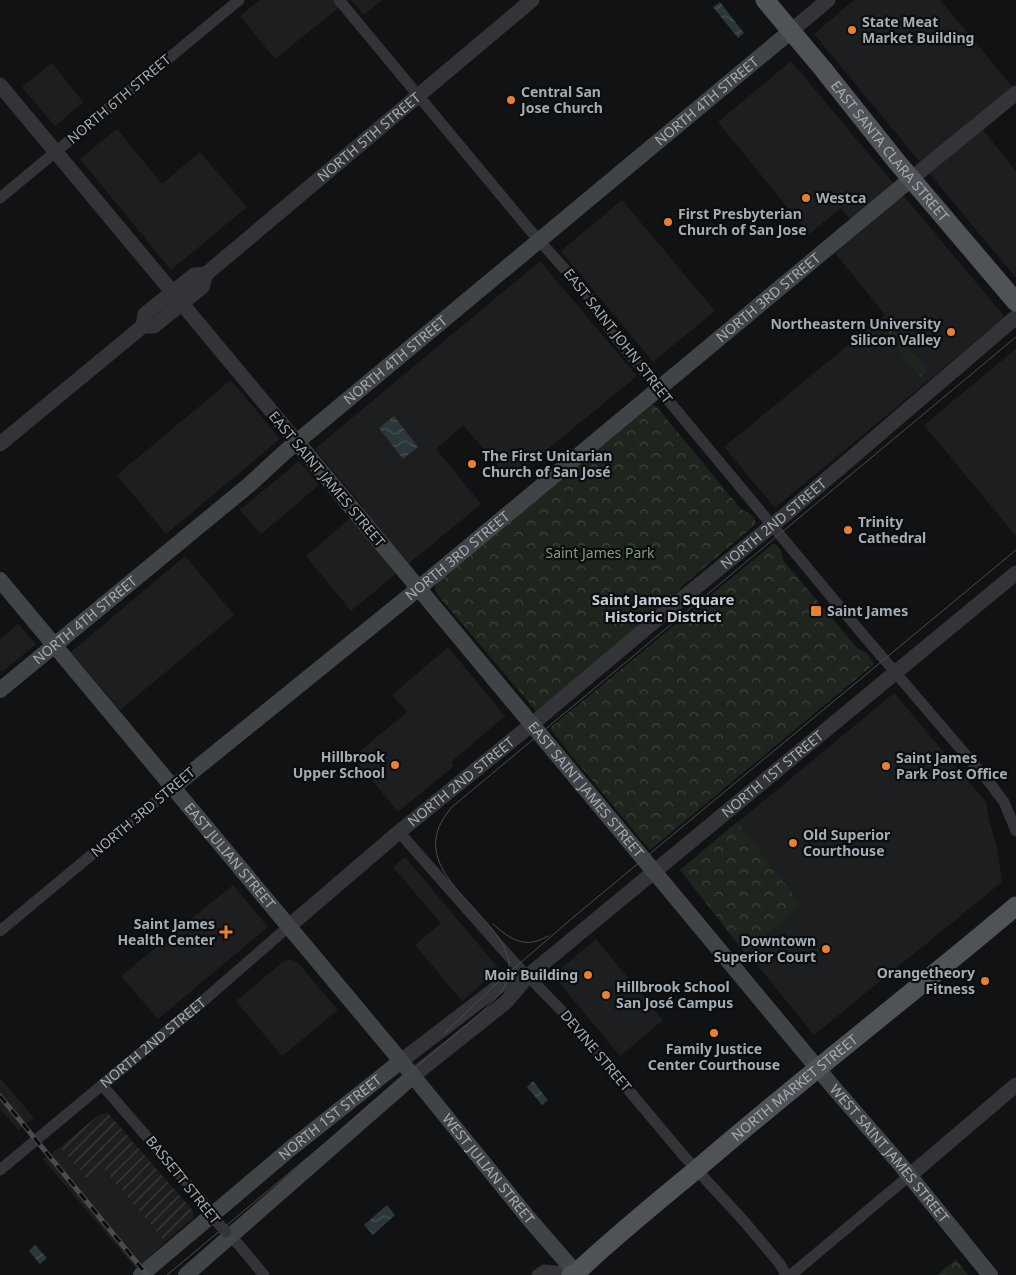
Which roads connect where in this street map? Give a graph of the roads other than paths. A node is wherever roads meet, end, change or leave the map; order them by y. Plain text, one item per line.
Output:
1 (239, 0) edge
2 (339, 0) edge
3 (532, 0) edge
4 (765, 0) edge
5 (828, 0) edge
6 (791, 31) junction
7 (0, 85) edge
8 (1016, 92) edge
9 (418, 95) junction
10 (55, 151) junction
11 (912, 178) junction
12 (0, 198) edge
13 (539, 240) junction
14 (177, 298) junction
15 (1016, 302) edge
16 (1016, 317) edge
17 (658, 388) junction
18 (297, 442) junction
19 (0, 444) edge
20 (772, 526) junction
21 (1016, 573) edge
22 (0, 580) edge
23 (418, 589) junction
24 (54, 646) junction
25 (896, 673) junction
26 (0, 690) edge
27 (532, 725) junction
28 (172, 788) junction
29 (1016, 831) edge
30 (398, 832) junction
31 (654, 872) junction
32 (1016, 906) edge
33 (288, 927) junction
34 (0, 931) edge
35 (529, 975) junction
36 (401, 1061) junction
37 (818, 1069) junction
38 (413, 1076) junction
39 (102, 1085) junction
40 (1016, 1085) edge
41 (0, 1170) edge
42 (696, 1170) junction
43 (909, 1176) junction
44 (214, 1218) junction
45 (228, 1235) junction
46 (575, 1274) edge
47 (141, 1275) edge
48 (186, 1275) edge
49 (264, 1275) edge
50 (537, 1275) edge
51 (786, 1275) edge
52 (791, 1275) edge
53 (990, 1275) edge

1 - 10 street, NORTH 6TH STREET
2 - 9 street, EAST SAINT JOHN STREET
3 - 9 street, NORTH 5TH STREET
4 - 6 main road, EAST SANTA CLARA STREET
5 - 6 street
6 - 11 main road, EAST SANTA CLARA STREET
6 - 13 main road, NORTH 4TH STREET
7 - 10 street, EAST SAINT JAMES STREET
8 - 11 street
9 - 13 street, EAST SAINT JOHN STREET
9 - 14 street, NORTH 5TH STREET
10 - 12 street, NORTH 6TH STREET
10 - 14 street, EAST SAINT JAMES STREET
11 - 15 main road, EAST SANTA CLARA STREET
11 - 17 main road, NORTH 3RD STREET
13 - 17 street, EAST SAINT JOHN STREET
13 - 18 main road, NORTH 4TH STREET
14 - 18 street, EAST SAINT JAMES STREET
14 - 19 street, NORTH 5TH STREET
16 - 20 street, NORTH 2ND STREET
17 - 20 street, EAST SAINT JOHN STREET
17 - 23 main road, NORTH 3RD STREET
18 - 23 main road, EAST SAINT JAMES STREET
18 - 24 main road, NORTH 4TH STREET
20 - 25 street, EAST SAINT JOHN STREET
20 - 27 street, NORTH 2ND STREET
21 - 25 street, NORTH 1ST STREET
22 - 24 main road, EAST JULIAN STREET
23 - 27 main road, EAST SAINT JAMES STREET
23 - 28 main road, NORTH 3RD STREET
24 - 26 main road, NORTH 4TH STREET
24 - 28 main road, EAST JULIAN STREET
25 - 29 street, EAST SAINT JOHN STREET
25 - 31 street, NORTH 1ST STREET
27 - 30 street, NORTH 2ND STREET
27 - 31 main road, EAST SAINT JAMES STREET
28 - 33 main road, EAST JULIAN STREET
28 - 34 street, NORTH 3RD STREET
30 - 33 street, NORTH 2ND STREET
30 - 35 street, DEVINE STREET
31 - 35 street, NORTH 1ST STREET
31 - 37 main road, WEST SAINT JAMES STREET
32 - 37 main road, NORTH MARKET STREET
33 - 36 main road, EAST JULIAN STREET
33 - 39 street, NORTH 2ND STREET
35 - 36 street, NORTH 1ST STREET
35 - 38 street, NORTH 1ST STREET
35 - 42 street, DEVINE STREET
36 - 38 main road, WEST JULIAN STREET
36 - 44 main road, NORTH 1ST STREET
37 - 42 main road, NORTH MARKET STREET
37 - 43 main road, WEST SAINT JAMES STREET
38 - 45 main road, NORTH 1ST STREET
38 - 46 main road, WEST JULIAN STREET
39 - 41 street, NORTH 2ND STREET
39 - 44 street, BASSETT STREET
40 - 43 street
42 - 46 main road, NORTH MARKET STREET
42 - 51 street, DEVINE STREET
43 - 52 street
43 - 53 main road, WEST SAINT JAMES STREET
44 - 45 street, BASSETT STREET, bridge
44 - 47 main road, NORTH 1ST STREET
45 - 48 main road, NORTH 1ST STREET
45 - 49 street, BASSETT STREET
46 - 50 street

